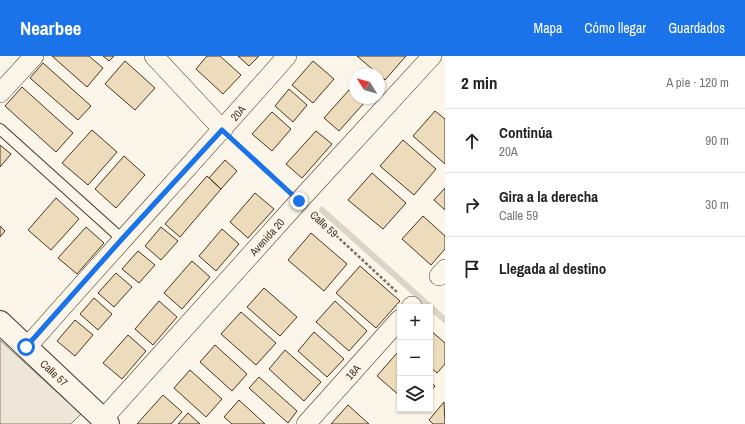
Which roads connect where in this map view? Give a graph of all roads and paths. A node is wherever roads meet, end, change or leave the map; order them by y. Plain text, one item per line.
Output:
1 (34, 56) edge
2 (154, 56) edge
3 (287, 56) edge
4 (432, 56) edge
5 (0, 93) edge
6 (0, 129) edge
7 (222, 130) junction
8 (299, 201) junction
9 (122, 239) junction
10 (401, 304) edge
11 (0, 322) edge
12 (397, 323) edge
13 (26, 347) junction
14 (103, 422) edge
15 (306, 424) edge

1 - 5 street
2 - 7 street
3 - 7 street, 20A
4 - 8 street, Avenida 20
6 - 9 lane
7 - 8 path, Calle 59
7 - 9 street, 20A
8 - 10 path, Calle 59
8 - 14 street, Avenida 20
9 - 13 street, 20A
11 - 13 street, Calle 57
12 - 15 street, 18A
13 - 14 street, Calle 57

